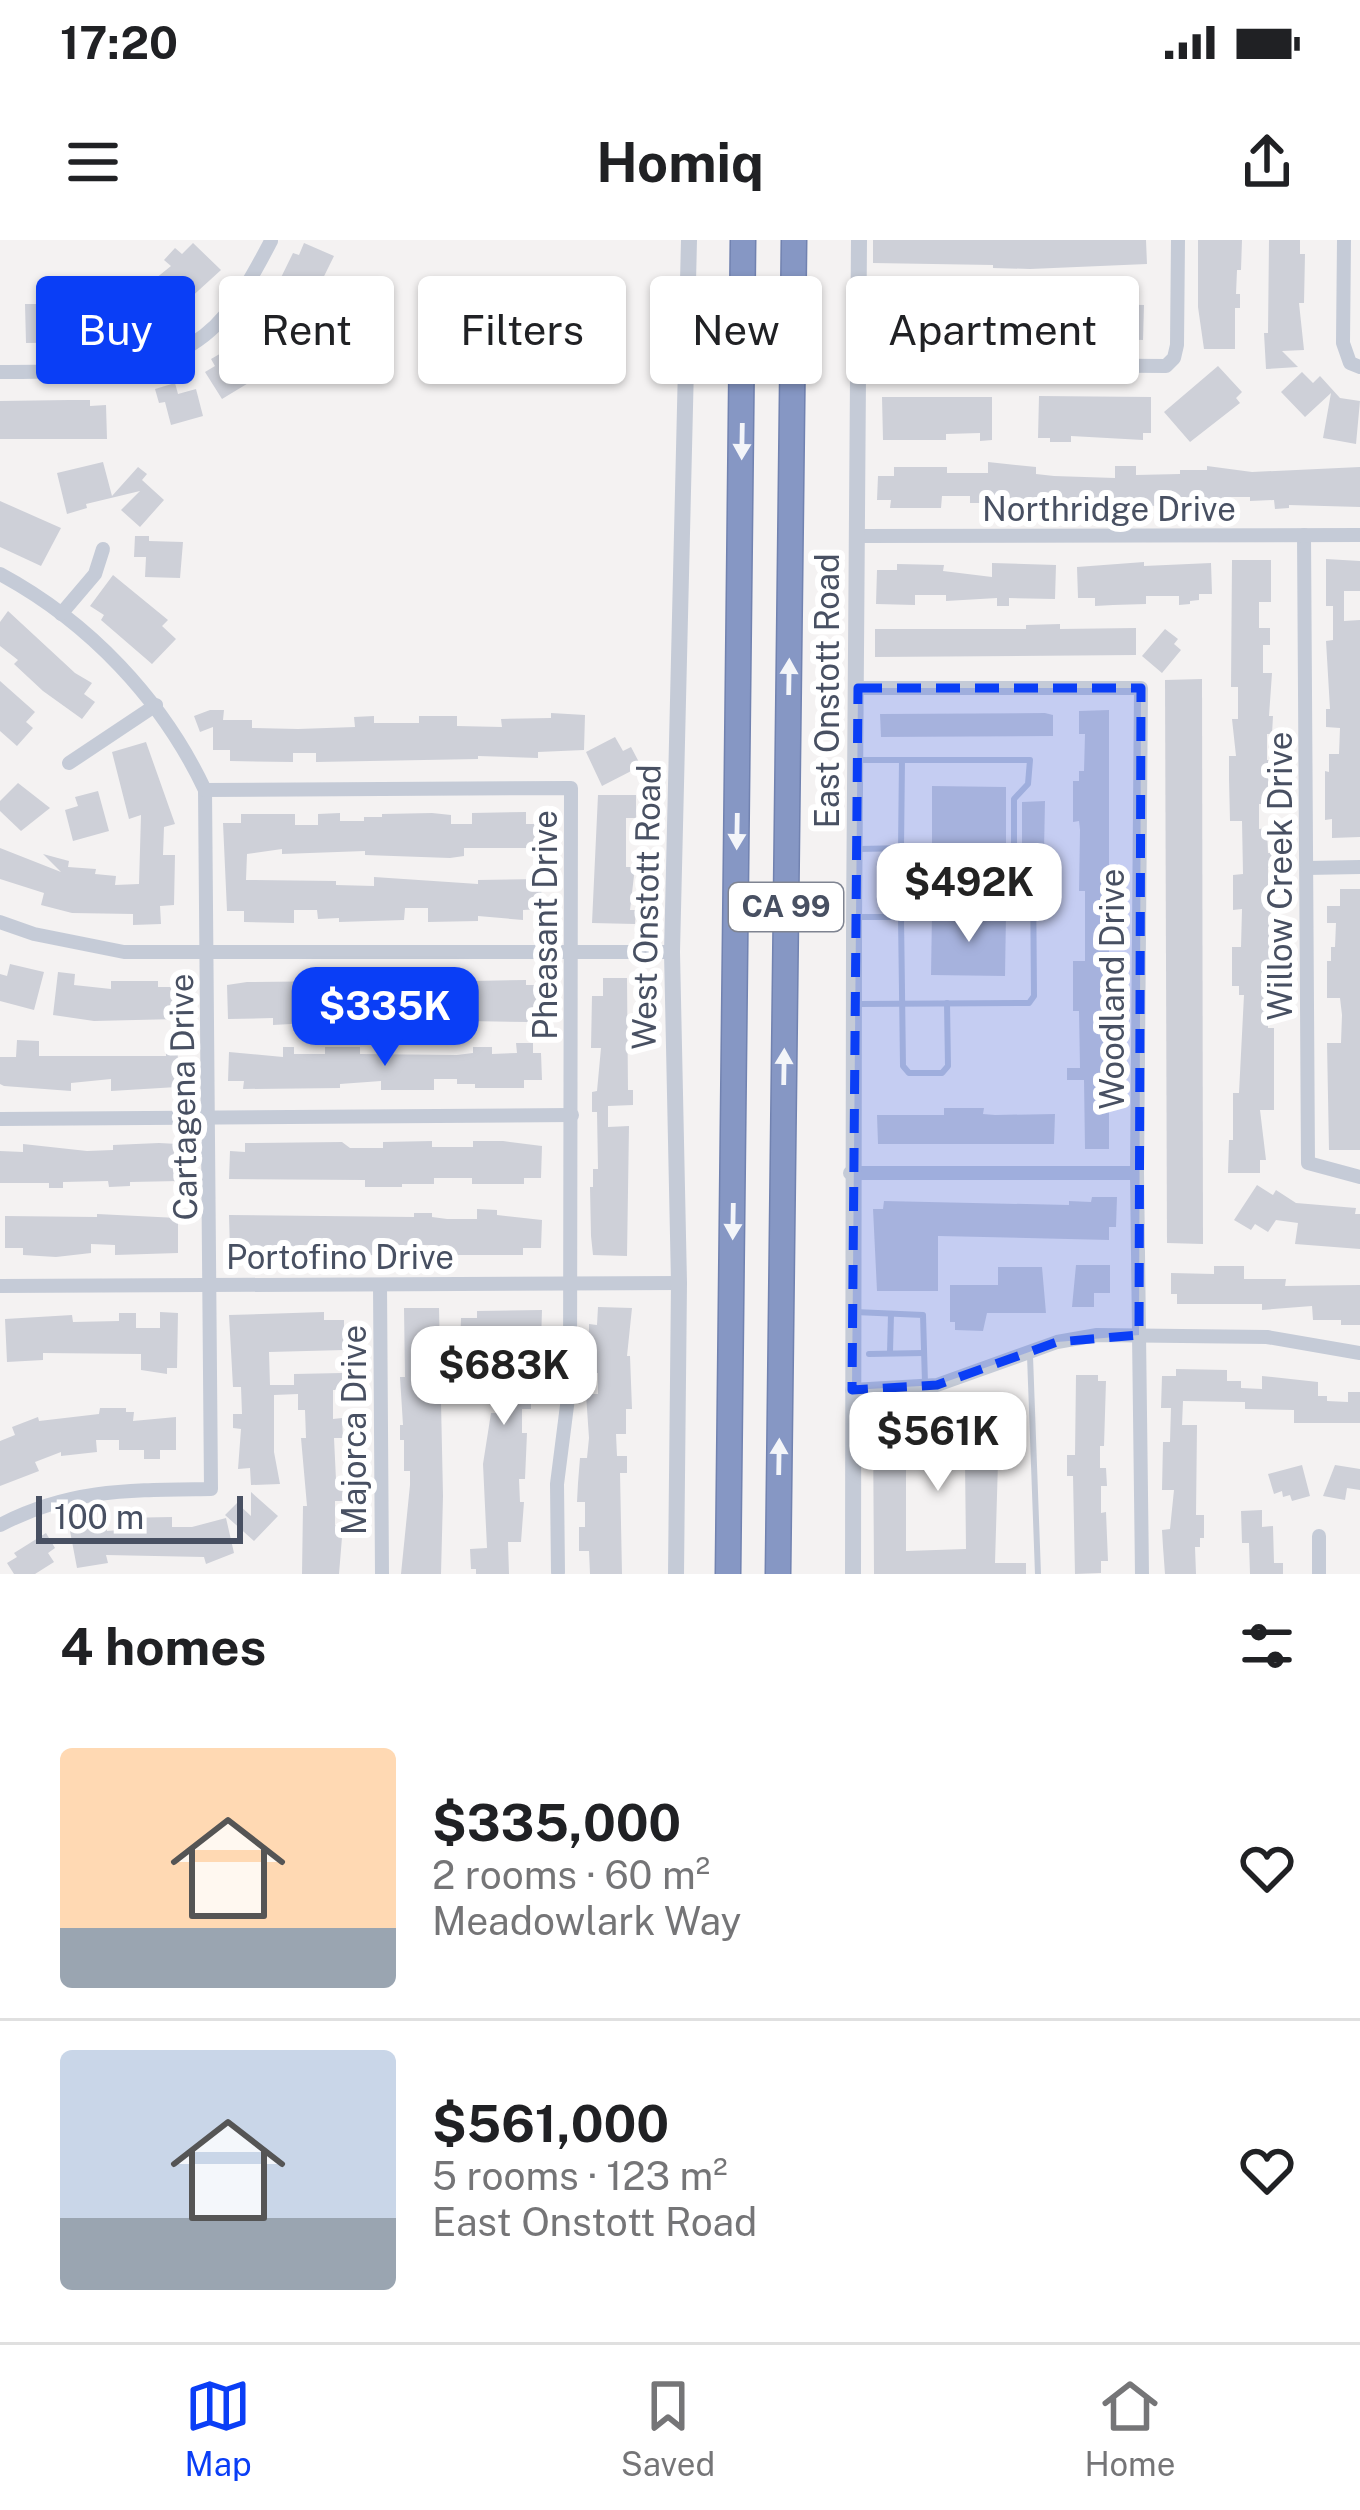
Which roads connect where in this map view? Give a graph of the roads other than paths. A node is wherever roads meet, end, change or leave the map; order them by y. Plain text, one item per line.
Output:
1 (689, 240) edge
2 (743, 240) edge
3 (794, 240) edge
4 (859, 240) edge
5 (1178, 240) edge
6 (1344, 240) edge
7 (271, 242) edge
8 (859, 276) edge
9 (1139, 366) edge
10 (1360, 367) edge
11 (0, 372) edge
12 (858, 384) edge
13 (858, 536) junction
14 (1304, 536) junction
15 (1360, 536) edge
16 (103, 549) dead end
17 (0, 574) edge
18 (61, 614) junction
19 (858, 688) junction
20 (156, 705) junction
21 (857, 760) junction
22 (902, 760) junction
23 (69, 764) dead end
24 (205, 790) junction
25 (856, 849) junction
26 (901, 849) junction
27 (1360, 867) edge
28 (1307, 868) junction
29 (854, 917) junction
30 (901, 917) junction
31 (0, 922) edge
32 (573, 950) junction
33 (672, 952) junction
34 (209, 953) junction
35 (902, 1003) junction
36 (947, 1003) junction
37 (853, 1004) junction
38 (572, 1115) junction
39 (0, 1119) edge
40 (210, 1119) junction
41 (850, 1173) junction
42 (1137, 1173) junction
43 (1360, 1178) edge
44 (570, 1283) junction
45 (679, 1283) junction
46 (212, 1285) junction
47 (380, 1285) junction
48 (0, 1286) edge
49 (852, 1312) junction
50 (891, 1314) junction
51 (1138, 1335) junction
52 (1030, 1352) junction
53 (890, 1353) junction
54 (924, 1353) junction
55 (1360, 1353) edge
56 (869, 1354) dead end
57 (925, 1386) junction
58 (852, 1390) junction
59 (0, 1526) edge
60 (1319, 1536) dead end
61 (558, 1572) edge
62 (382, 1574) edge
63 (676, 1574) edge
64 (728, 1574) edge
65 (778, 1574) edge
66 (853, 1574) edge
67 (1038, 1574) edge
68 (1142, 1574) edge
69 (1319, 1574) edge

1 - 33 street, West Onstott Road
2 -> 64 highway, CA 99
65 -> 3 highway, CA 99
4 - 8 street, East Onstott Road
5 - 9 street
6 - 10 street
7 - 11 street
12 - 13 street, East Onstott Road
13 - 14 street, Northridge Drive
13 - 19 street, East Onstott Road
14 - 15 street, Northridge Drive
14 - 28 street, Willow Creek Drive
16 - 18 street
17 - 18 street, Cartagena Drive
18 - 20 street, Cartagena Drive
19 - 21 street, East Onstott Road
19 - 42 street, Woodland Drive
20 - 23 street
20 - 24 street, Cartagena Drive
21 - 22 lane
21 - 25 street, East Onstott Road
22 - 26 lane
22 - 36 lane
24 - 32 street, Pheasant Drive
24 - 34 street, Cartagena Drive
25 - 26 lane
25 - 29 street, East Onstott Road
26 - 30 lane
27 - 28 street
28 - 43 street, Willow Creek Drive
29 - 30 lane
29 - 37 street, East Onstott Road
30 - 35 lane
31 - 34 street
32 - 33 street
32 - 34 street
32 - 38 street, Pheasant Drive
33 - 45 street, West Onstott Road
34 - 40 street, Cartagena Drive
35 - 36 lane
35 - 36 lane
35 - 37 lane
37 - 41 street, East Onstott Road
38 - 40 street
38 - 44 street, Pheasant Drive
39 - 40 street
40 - 46 street, Cartagena Drive
41 - 42 street
41 - 49 street, East Onstott Road
42 - 51 street, Woodland Drive
44 - 45 street, Portofino Drive
44 - 47 street, Portofino Drive
44 - 61 street, Pheasant Drive
45 - 63 street, West Onstott Road
46 - 47 street, Portofino Drive
46 - 48 street, Portofino Drive
46 - 59 street, Cartagena Drive
47 - 62 street, Majorca Drive
49 - 50 lane
49 - 58 street, East Onstott Road
50 - 53 lane
50 - 54 lane
51 - 52 street
51 - 55 street
51 - 68 street, Woodland Drive
52 - 57 street
52 - 67 lane
53 - 54 lane
53 - 56 lane
54 - 57 lane
57 - 58 street
58 - 66 street, East Onstott Road
60 - 69 street

